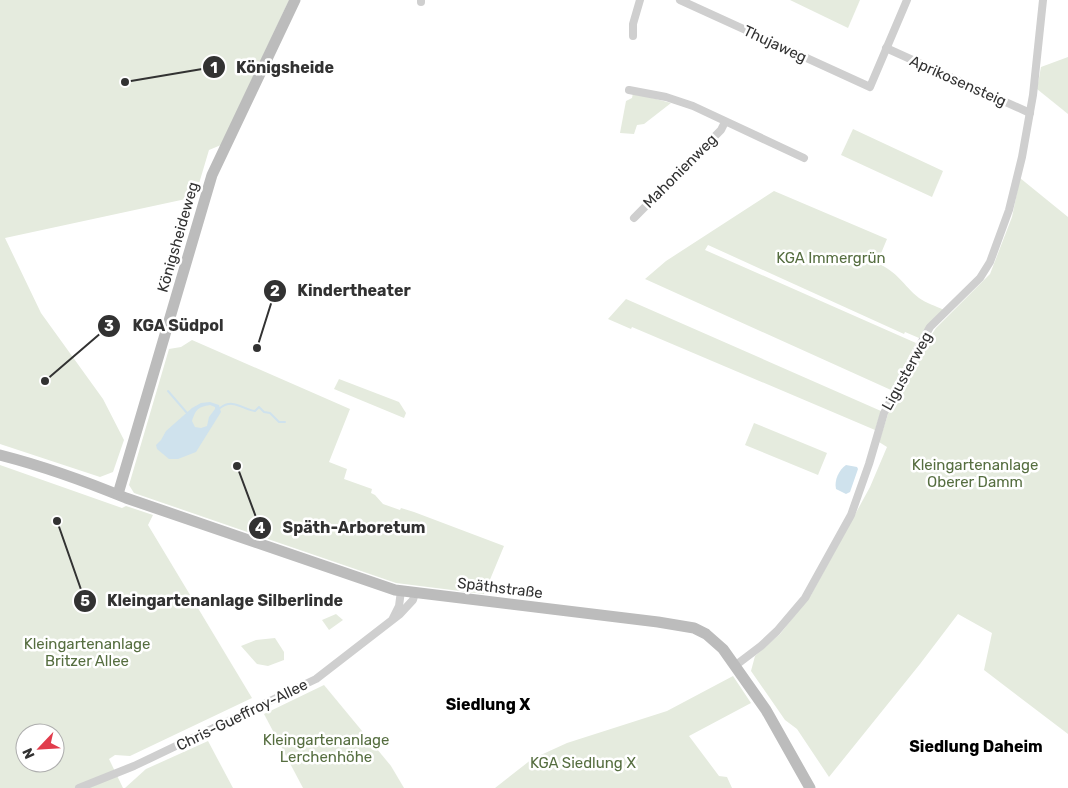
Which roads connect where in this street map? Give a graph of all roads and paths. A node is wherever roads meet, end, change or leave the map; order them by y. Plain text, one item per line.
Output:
1 (295, 0) edge
2 (640, 0) edge
3 (680, 0) edge
4 (907, 0) edge
5 (1043, 0) edge
6 (634, 36) dead end
7 (886, 48) junction
8 (628, 90) dead end
9 (1030, 113) junction
10 (725, 122) junction
11 (804, 158) dead end
12 (634, 218) dead end
13 (0, 455) edge
14 (118, 494) junction
15 (402, 591) junction
16 (416, 593) junction
17 (392, 619) junction
18 (736, 666) junction
19 (79, 788) edge
20 (810, 788) edge

1 - 14 main road, Königsheideweg
2 - 6 street
3 - 7 street, Thujaweg
4 - 7 street
5 - 9 street, Ligusterweg
7 - 9 street, Aprikosensteig
8 - 10 street, Mahonienweg
9 - 18 street, Ligusterweg
10 - 11 street, Mahonienweg
10 - 12 street, Mahonienweg
13 - 14 main road, Späthstraße
14 - 15 main road, Späthstraße
15 - 16 main road, Späthstraße
15 - 17 street, Chris-Gueffroy-Allee
16 - 17 street, Chris-Gueffroy-Allee
16 - 18 main road, Späthstraße
17 - 19 street, Chris-Gueffroy-Allee
18 - 20 main road, Späthstraße

